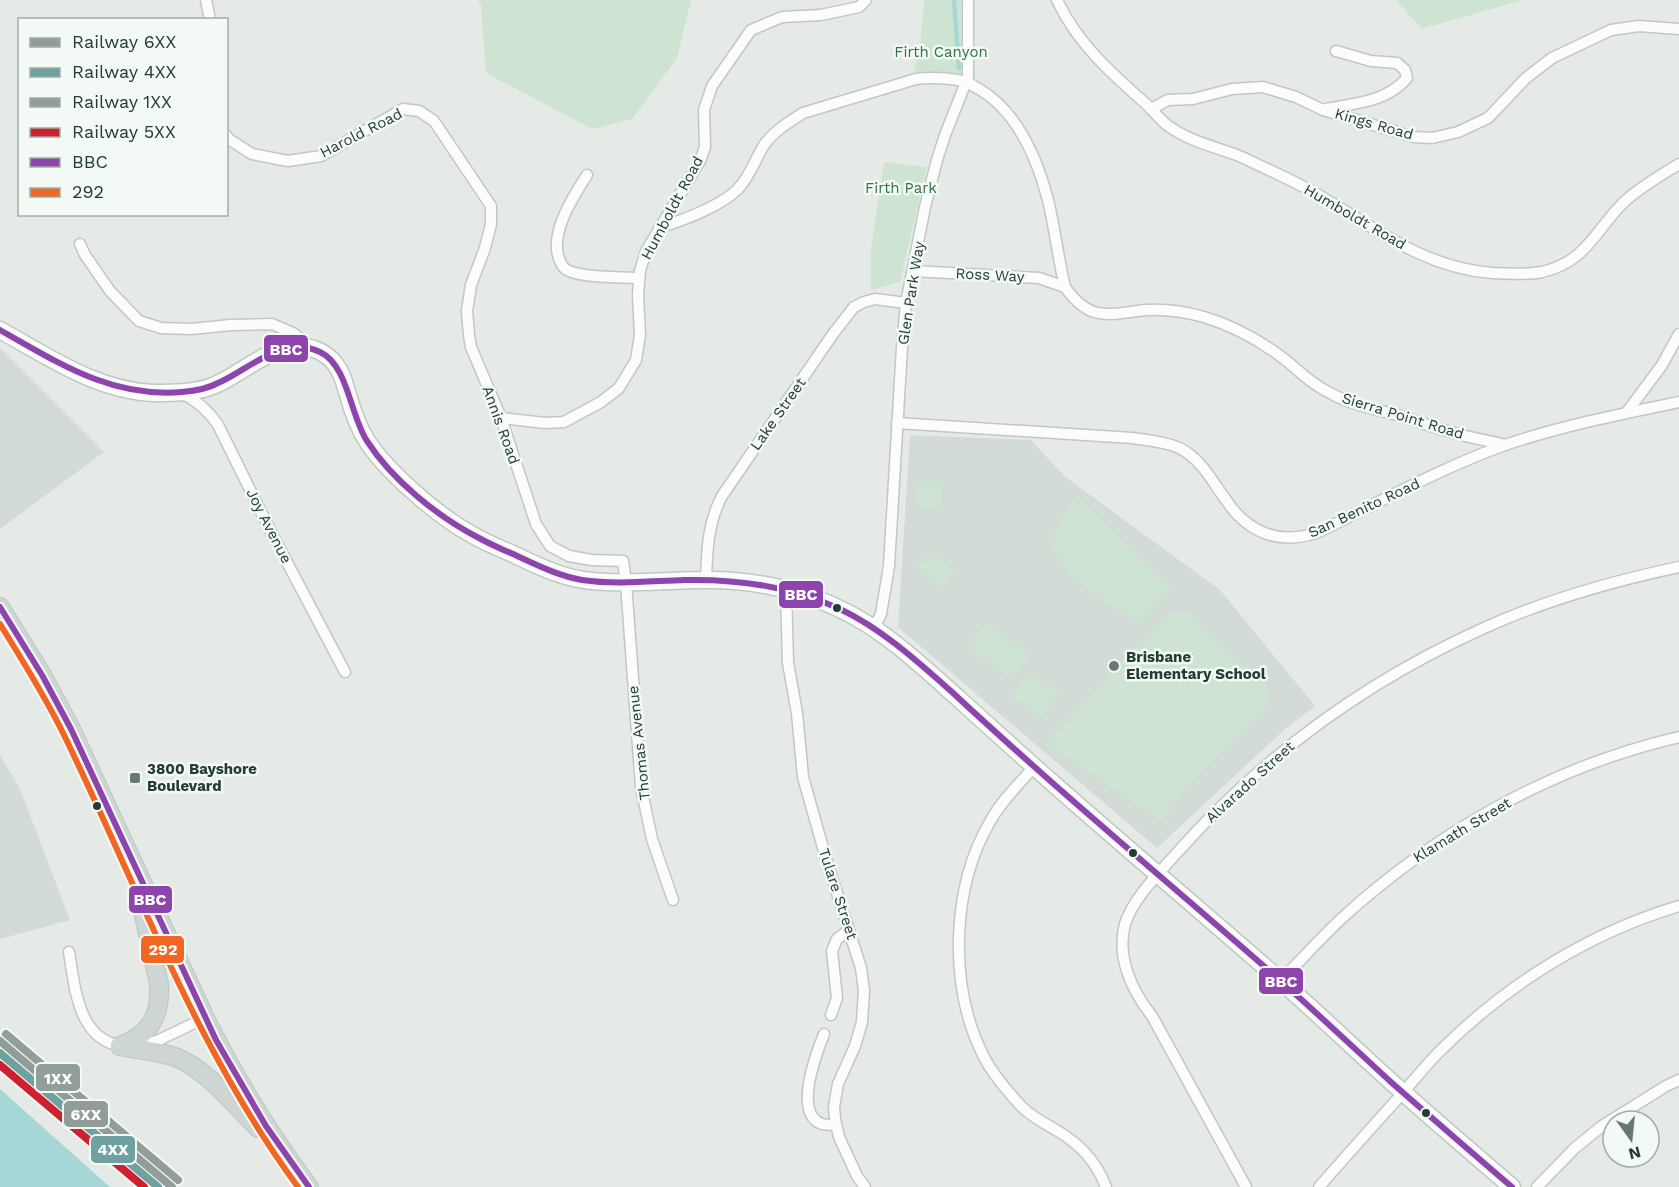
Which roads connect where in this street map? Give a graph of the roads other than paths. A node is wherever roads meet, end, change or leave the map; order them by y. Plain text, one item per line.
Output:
1 (206, 0) edge
2 (866, 0) edge
3 (968, 0) edge
4 (1057, 0) edge
5 (210, 18) edge
6 (1679, 29) edge
7 (1336, 51) dead end
8 (967, 82) junction
9 (1151, 109) junction
10 (1323, 110) junction
11 (228, 138) edge
12 (1679, 164) edge
13 (587, 175) dead end
14 (491, 206) joint
15 (659, 228) junction
16 (80, 244) dead end
17 (912, 271) junction
18 (639, 278) junction
19 (1065, 287) junction
20 (906, 303) junction
21 (0, 330) edge
22 (1679, 334) edge
23 (313, 349) junction
24 (179, 391) junction
25 (1679, 402) edge
26 (1627, 412) junction
27 (501, 418) junction
28 (897, 423) junction
29 (1506, 445) junction
30 (1679, 567) edge
31 (706, 579) junction
32 (626, 583) junction
33 (786, 590) junction
34 (0, 607) edge
35 (874, 628) junction
36 (345, 672) dead end
37 (1679, 737) edge
38 (1034, 767) junction
39 (132, 859) junction
40 (1157, 875) junction
41 (673, 900) dead end
42 (1679, 906) edge
43 (849, 930) junction
44 (69, 952) dead end
45 (1280, 981) junction
46 (831, 1015) dead end
47 (205, 1018) junction
48 (824, 1034) dead end
49 (120, 1046) junction
50 (1679, 1080) edge
51 (1403, 1093) junction
52 (836, 1125) junction
53 (282, 1151) junction
54 (309, 1187) edge
55 (866, 1187) edge
56 (1106, 1187) edge
57 (1246, 1187) edge
58 (1319, 1187) edge
59 (1512, 1187) edge
60 (1537, 1187) edge

1 - 5 street
2 - 15 street, Humboldt Road
3 - 8 street, Glen Park Way
4 - 9 street, Humboldt Road
6 - 10 street, Kings Road
7 - 10 street
8 - 15 street
8 - 17 street, Glen Park Way
8 - 19 street
9 - 10 street, Kings Road
9 - 12 street, Humboldt Road
11 - 14 street, Harold Road
13 - 18 street
14 - 27 street, Annis Road
15 - 18 street, Humboldt Road
16 - 23 street
17 - 19 street, Ross Way
17 - 20 street, Glen Park Way
18 - 27 street, Humboldt Road
19 - 29 street, Sierra Point Road
20 - 28 street, Glen Park Way
20 - 31 street, Lake Street
21 - 24 street
22 - 26 street
23 - 24 street
23 - 32 street
24 - 36 street, Joy Avenue
25 - 26 street, San Benito Road
26 - 29 street, San Benito Road
27 - 32 street, Annis Road
28 - 29 street, San Benito Road
28 - 35 street, Glen Park Way
30 - 40 street, Alvarado Street
31 - 32 street
31 - 33 street
32 - 41 street, Thomas Avenue
33 - 35 street
33 - 43 street, Tulare Street
34 - 39 main road
35 - 38 street
37 - 45 street, Klamath Street
38 - 40 street
38 - 56 street
39 - 47 main road
39 - 49 main road
40 - 45 street
40 - 57 street, Alvarado Street
42 - 51 street
43 - 46 street
43 - 52 street, Tulare Street
44 - 49 street
45 - 51 street
47 - 49 street
47 - 53 main road
48 - 52 street
49 - 53 main road
50 - 60 street
51 - 58 street
51 - 59 street
52 - 55 street, Tulare Street
53 - 54 main road

